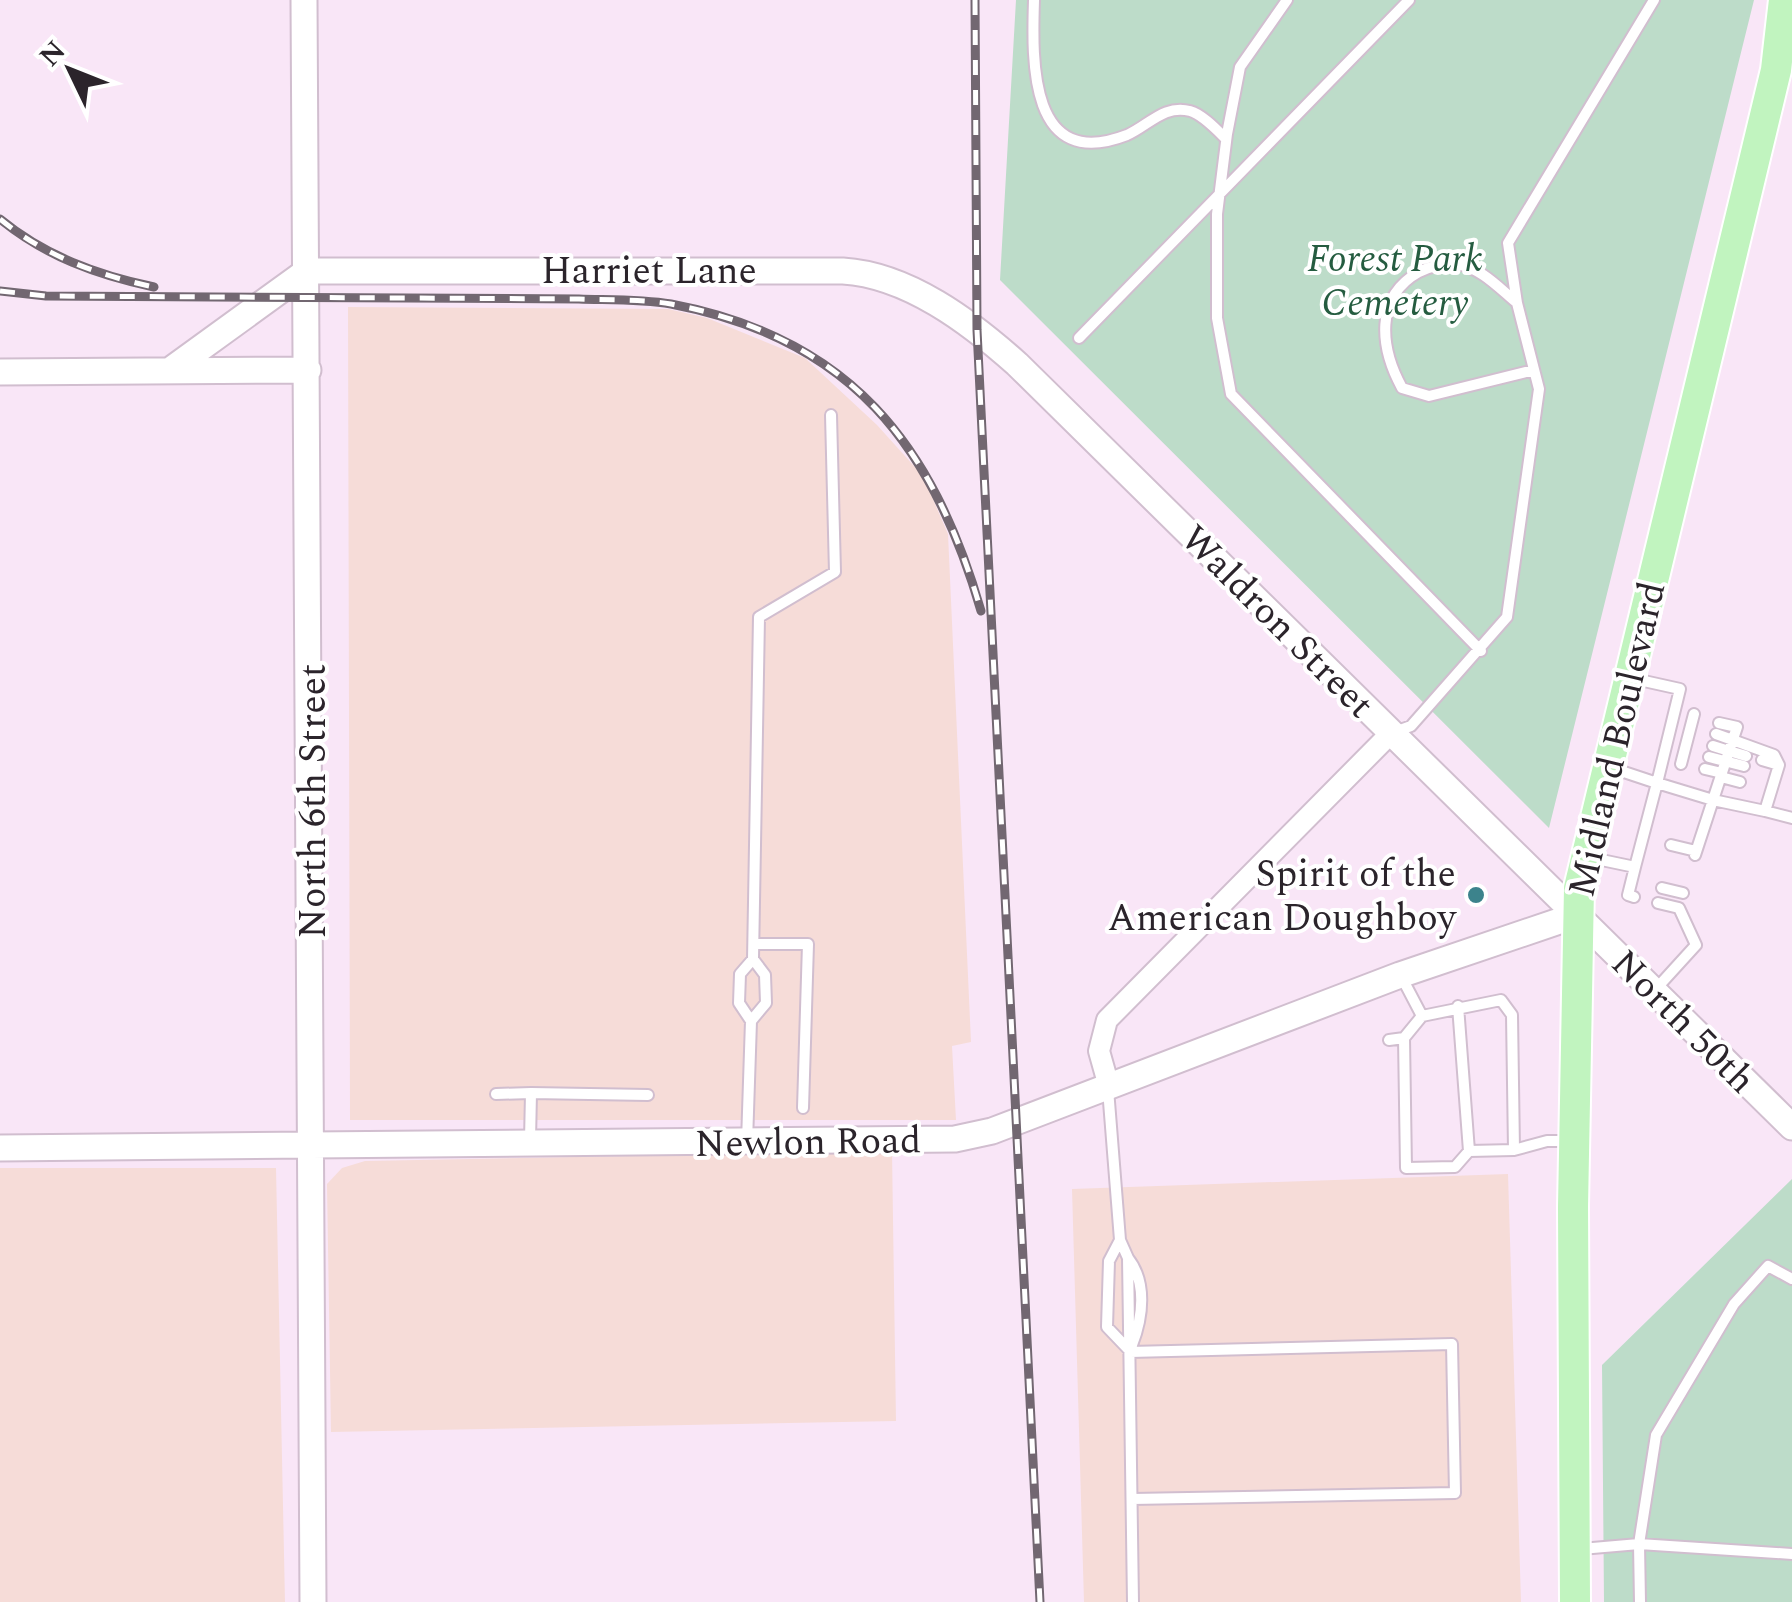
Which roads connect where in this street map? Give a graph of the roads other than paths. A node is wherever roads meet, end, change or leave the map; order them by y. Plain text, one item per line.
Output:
1 (304, 0) edge
2 (1034, 0) edge
3 (1287, 0) edge
4 (1409, 0) edge
5 (1654, 0) edge
6 (1784, 0) edge
7 (1792, 31) edge
8 (1776, 70) junction
9 (1226, 139) junction
10 (1222, 191) junction
11 (307, 271) junction
12 (1516, 303) junction
13 (976, 330) joint
14 (1080, 338) dead end
15 (308, 370) junction
16 (1534, 370) junction
17 (169, 371) junction
18 (0, 372) edge
19 (830, 414) dead end
20 (1481, 651) junction
21 (1628, 678) junction
22 (1676, 710) junction
23 (1391, 733) junction
24 (1730, 751) junction
25 (1665, 761) junction
26 (1745, 761) dead end
27 (1761, 766) dead end
28 (1608, 767) junction
29 (1705, 769) dead end
30 (1778, 770) junction
31 (1722, 775) junction
32 (1740, 782) dead end
33 (1657, 784) junction
34 (1756, 786) dead end
35 (1772, 789) junction
36 (1712, 800) junction
37 (1765, 811) junction
38 (1792, 818) edge
39 (1671, 845) dead end
40 (1586, 857) junction
41 (1637, 869) junction
42 (1662, 888) dead end
43 (1634, 897) dead end
44 (1658, 903) dead end
45 (1678, 908) junction
46 (1577, 916) junction
47 (754, 944) junction
48 (753, 959) junction
49 (1400, 975) junction
50 (1654, 991) junction
51 (1458, 1006) junction
52 (1422, 1016) junction
53 (752, 1022) junction
54 (1404, 1038) junction
55 (1389, 1040) dead end
56 (1108, 1083) junction
57 (531, 1093) junction
58 (496, 1094) dead end
59 (648, 1096) dead end
60 (803, 1108) dead end
61 (1792, 1128) edge
62 (1574, 1141) junction
63 (746, 1143) junction
64 (312, 1146) junction
65 (530, 1146) junction
66 (0, 1148) edge
67 (1514, 1150) junction
68 (1468, 1152) junction
69 (1120, 1240) junction
70 (1792, 1278) edge
71 (1130, 1351) junction
72 (1132, 1500) junction
73 (1639, 1544) junction
74 (1575, 1549) junction
75 (1792, 1554) edge
76 (313, 1602) edge
77 (1133, 1602) edge
78 (1575, 1602) edge
79 (1640, 1602) edge

1 - 11 street, North 6th Street
2 - 9 lane
3 - 9 lane
4 - 10 lane
5 - 12 lane
6 - 8 main road, Midland Boulevard
7 - 8 main road, Midland Boulevard
8 - 21 main road, Midland Boulevard
9 - 10 lane
10 - 14 lane
10 - 20 lane
11 - 13 street, Harriet Lane
11 - 15 street, North 6th Street
11 - 17 street
12 - 16 lane
12 - 16 lane
13 - 23 street, Waldron Street
15 - 17 street
15 - 64 street, North 6th Street
16 - 20 lane
17 - 18 street
19 - 47 lane
20 - 23 lane
21 - 22 lane
21 - 28 main road, Midland Boulevard
22 - 25 lane
22 - 25 lane
23 - 46 street, Waldron Street
23 - 56 street
24 - 24 lane
24 - 26 lane
24 - 30 lane
24 - 31 lane
25 - 33 lane
27 - 30 lane
28 - 33 lane
28 - 40 main road, Midland Boulevard
29 - 31 lane
30 - 35 lane
31 - 32 lane
31 - 36 lane
33 - 36 lane
33 - 41 lane
34 - 35 lane
35 - 37 lane
36 - 37 lane
36 - 39 lane
37 - 38 lane
40 - 41 lane
40 - 46 main road, Midland Boulevard
41 - 43 lane
42 - 45 lane
44 - 45 lane
45 - 50 lane
46 - 49 street, Newlon Road
46 - 50 street, North 50th
46 - 62 main road, Midland Boulevard
47 - 48 lane
47 - 60 lane
48 - 53 lane
48 - 53 lane
49 - 52 lane
49 - 56 street, Newlon Road
50 - 61 street, North 50th
51 - 52 lane
51 - 67 lane
51 - 68 lane
52 - 54 lane
53 - 63 lane
54 - 55 lane
54 - 68 lane
56 - 63 street, Newlon Road
56 - 69 lane
57 - 58 lane
57 - 59 lane
57 - 65 lane
62 - 67 lane
62 - 74 main road, Midland Boulevard
63 - 65 street, Newlon Road
64 - 65 street, Newlon Road
64 - 66 street, Newlon Road
64 - 76 street, North 6th Street
67 - 68 lane
69 - 71 lane
69 - 71 lane
70 - 73 lane
71 - 72 lane
71 - 72 lane
72 - 77 lane
73 - 74 lane
73 - 75 lane
73 - 79 lane
74 - 78 main road, Midland Boulevard

